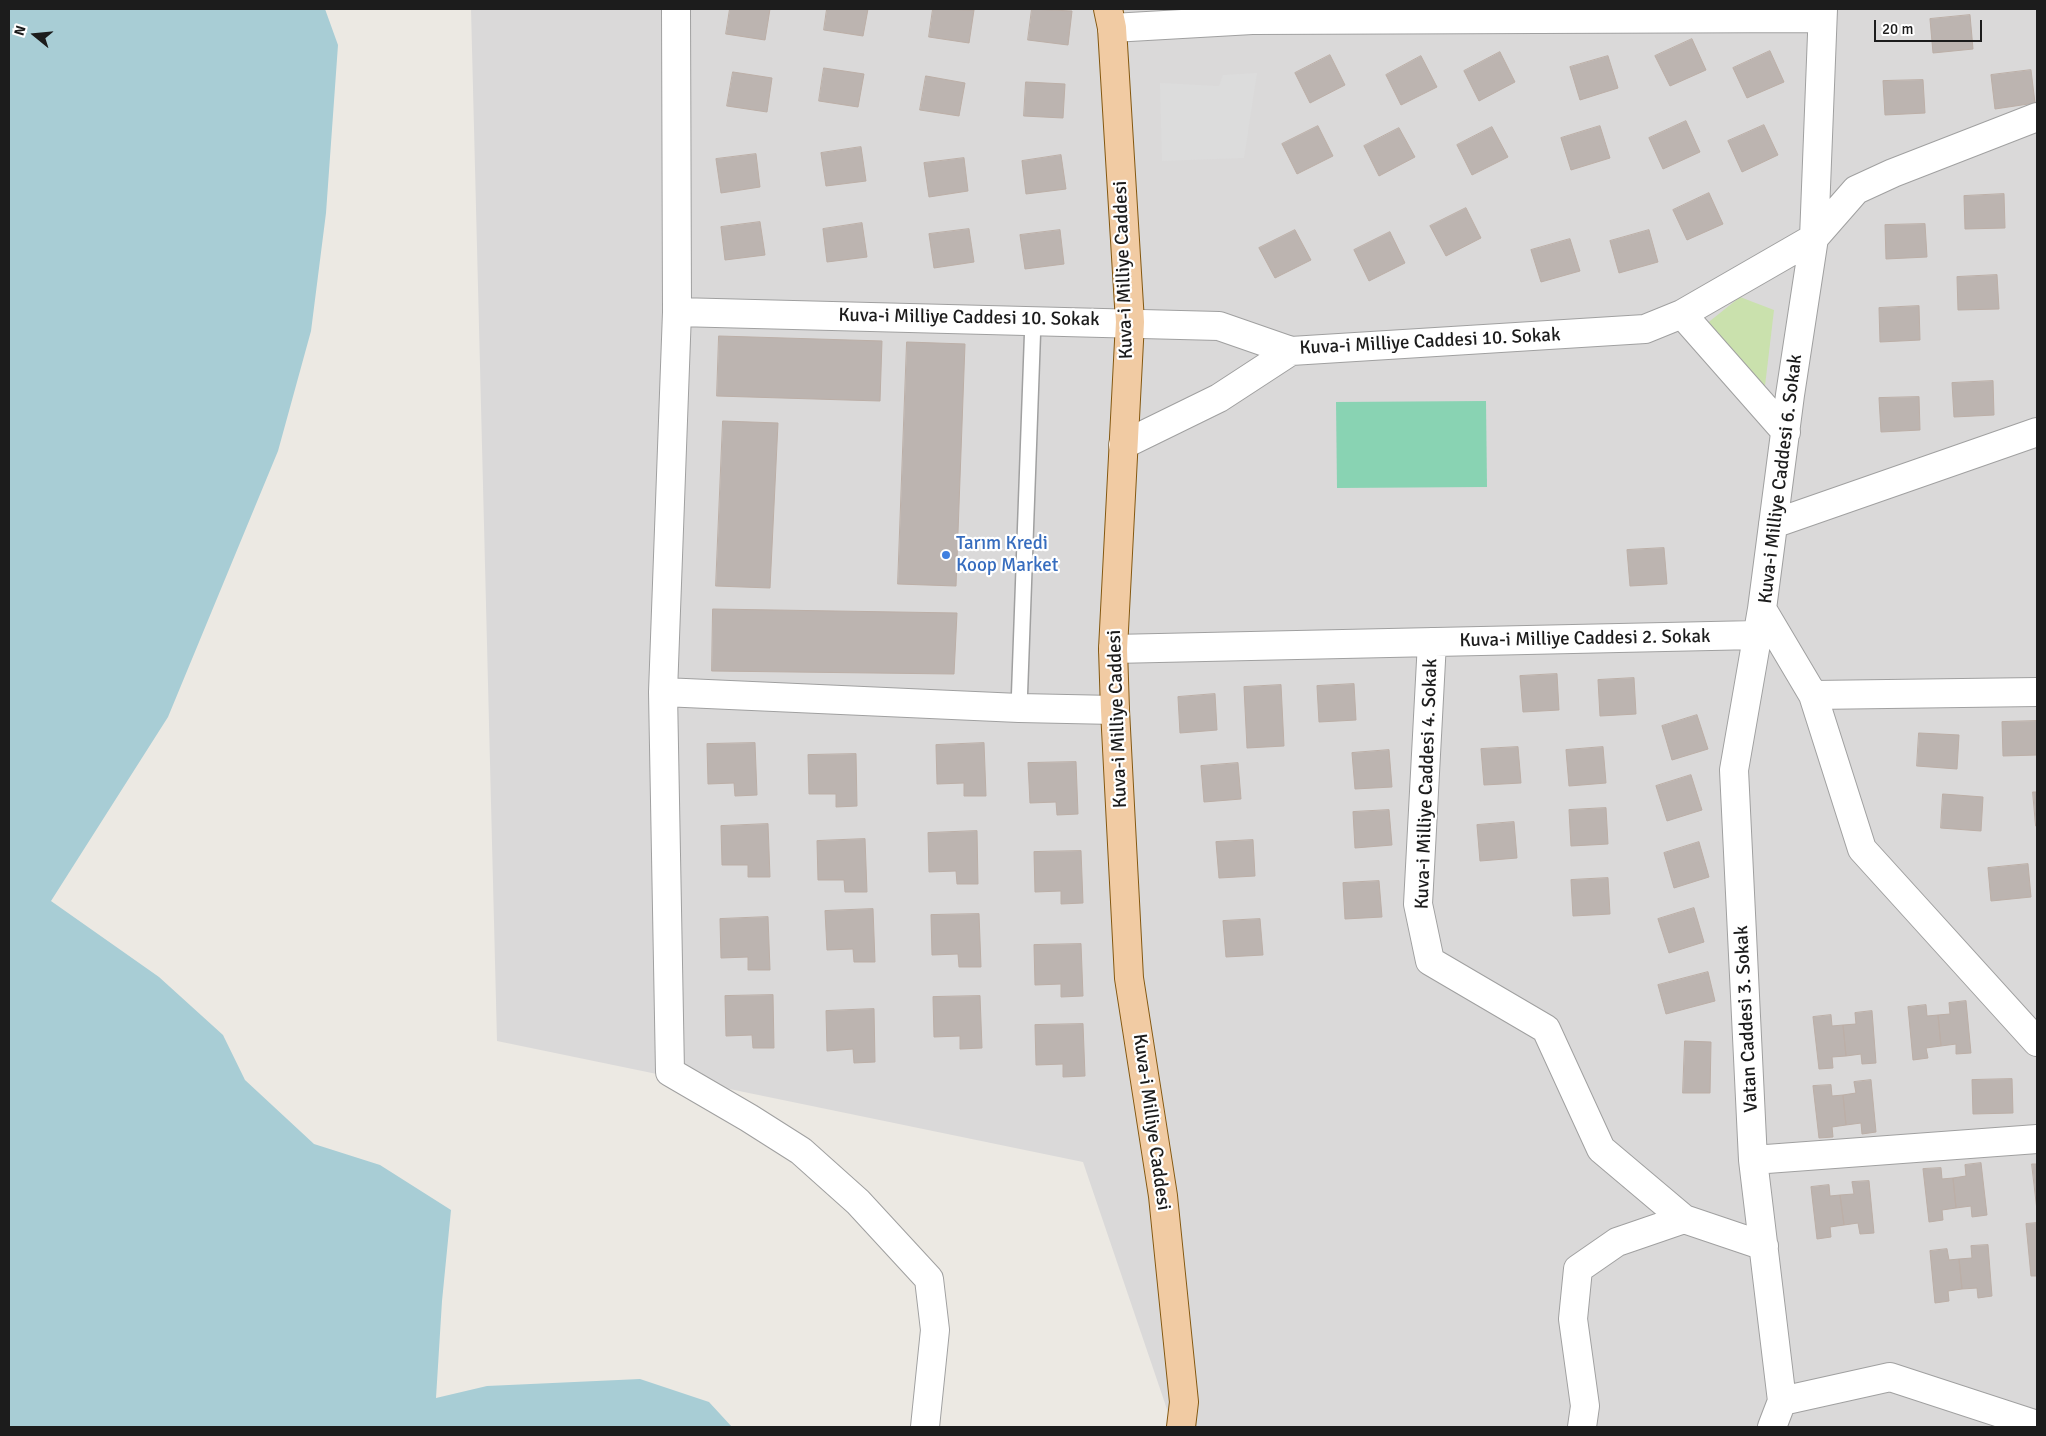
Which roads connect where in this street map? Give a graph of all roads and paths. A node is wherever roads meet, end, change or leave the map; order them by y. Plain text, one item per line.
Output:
1 (676, 9) edge
2 (1823, 13) edge
3 (1253, 14) edge
4 (1110, 18) edge
5 (2037, 117) edge
6 (1814, 238) junction
7 (677, 312) junction
8 (1682, 314) junction
9 (1033, 320) junction
10 (1130, 322) junction
11 (1291, 352) junction
12 (1786, 432) junction
13 (2037, 432) edge
14 (1123, 445) junction
15 (1773, 524) junction
16 (1759, 622) junction
17 (1432, 642) junction
18 (1113, 649) junction
19 (663, 692) junction
20 (2037, 692) edge
21 (1813, 694) junction
22 (1019, 708) junction
23 (1115, 710) junction
24 (2037, 1042) edge
25 (2037, 1139) edge
26 (1754, 1160) junction
27 (1684, 1219) junction
28 (1764, 1246) junction
29 (1782, 1401) junction
30 (2037, 1425) edge
31 (925, 1427) edge
32 (1181, 1427) edge
33 (1582, 1427) edge
34 (1772, 1427) edge

1 - 7 street
2 - 3 street
2 - 6 street, Kuva-i Milliye Caddesi 6. Sokak
3 - 4 street
4 - 10 main road, Kuva-i Milliye Caddesi
5 - 6 street, Kuva-i Milliye Caddesi 10. Sokak
6 - 8 street, Kuva-i Milliye Caddesi 10. Sokak
6 - 12 street, Kuva-i Milliye Caddesi 6. Sokak
7 - 9 street, Kuva-i Milliye Caddesi 10. Sokak
7 - 19 street
8 - 11 street, Kuva-i Milliye Caddesi 10. Sokak
8 - 12 street
9 - 10 street, Kuva-i Milliye Caddesi 10. Sokak
9 - 22 lane
10 - 11 street, Kuva-i Milliye Caddesi 10. Sokak
10 - 14 main road, Kuva-i Milliye Caddesi
11 - 14 street
12 - 15 street, Kuva-i Milliye Caddesi 6. Sokak
13 - 15 street
14 - 18 main road, Kuva-i Milliye Caddesi
15 - 16 street, Kuva-i Milliye Caddesi 6. Sokak
16 - 17 street, Kuva-i Milliye Caddesi 2. Sokak
16 - 21 street, Kuva-i Milliye Caddesi 6. Sokak
16 - 26 street, Vatan Caddesi 3. Sokak
17 - 18 street, Kuva-i Milliye Caddesi 2. Sokak
17 - 27 street, Kuva-i Milliye Caddesi 4. Sokak
18 - 23 main road, Kuva-i Milliye Caddesi
19 - 22 street
19 - 31 street
20 - 21 street
21 - 24 street, Kuva-i Milliye Caddesi 6. Sokak
22 - 23 street
23 - 32 main road, Kuva-i Milliye Caddesi
25 - 26 street
26 - 28 street, Vatan Caddesi 3. Sokak
27 - 28 street
27 - 33 street
28 - 29 street, Vatan Caddesi 3. Sokak
29 - 30 street
29 - 34 street, Vatan Caddesi 3. Sokak

